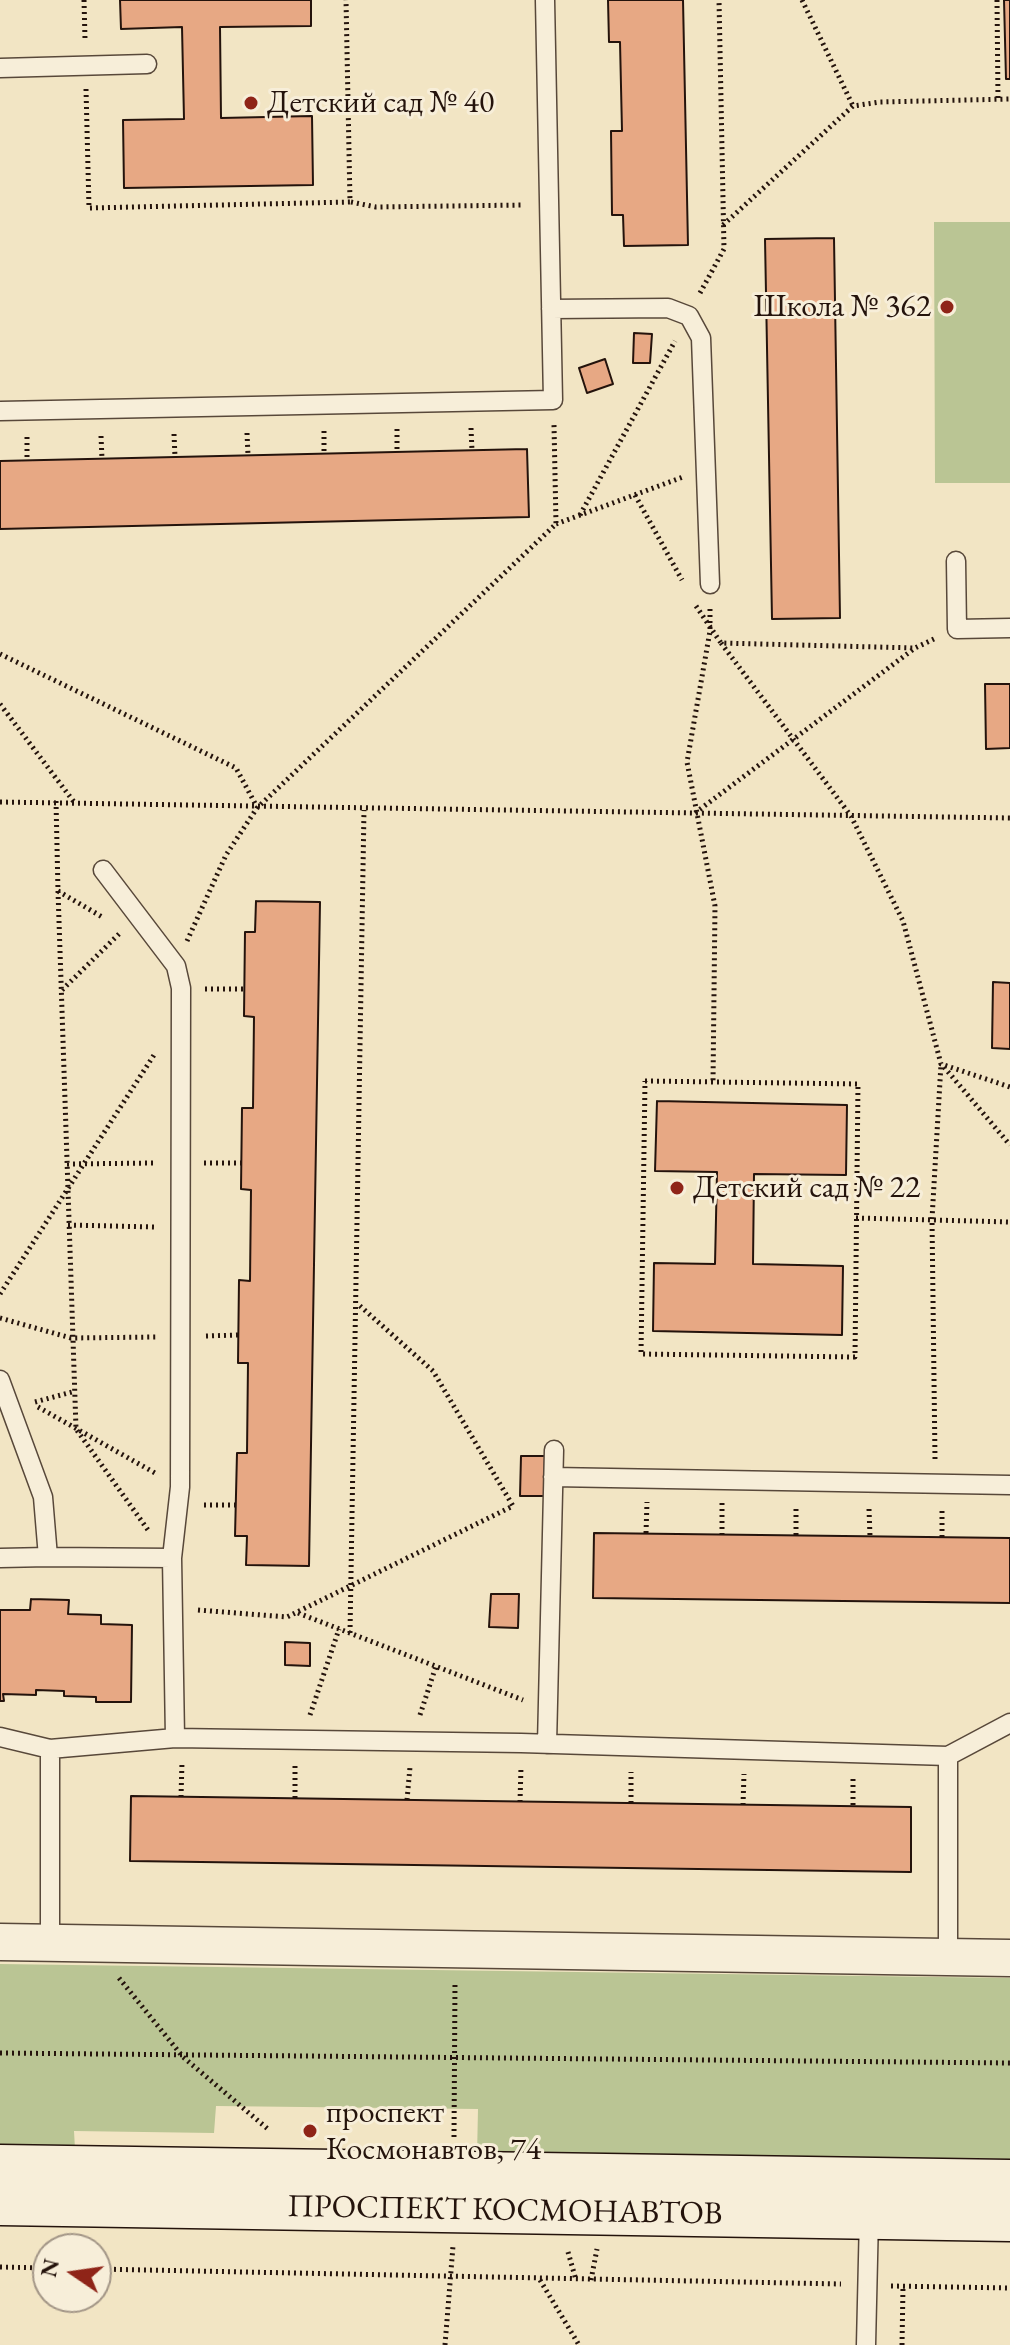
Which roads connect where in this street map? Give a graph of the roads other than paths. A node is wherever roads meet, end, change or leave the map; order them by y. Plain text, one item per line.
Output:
1 (545, 0) edge
2 (147, 64) dead end
3 (0, 68) edge
4 (551, 309) junction
5 (0, 411) edge
6 (956, 561) dead end
7 (710, 584) road end
8 (1010, 628) edge
9 (103, 870) dead end
10 (0, 1380) edge
11 (554, 1450) dead end
12 (553, 1477) junction
13 (1010, 1485) edge
14 (48, 1557) junction
15 (0, 1558) edge
16 (172, 1558) junction
17 (1010, 1723) edge
18 (0, 1737) edge
19 (175, 1738) junction
20 (547, 1744) junction
21 (50, 1749) junction
22 (948, 1756) junction
23 (0, 1942) edge
24 (50, 1943) junction
25 (948, 1957) junction
26 (1010, 1958) edge
27 (0, 2167) edge
28 (1010, 2182) edge
29 (870, 2198) junction
30 (0, 2203) edge
31 (1010, 2219) edge
32 (866, 2345) edge

1 - 4 lane
2 - 3 lane
4 - 5 lane
4 - 7 lane
6 - 8 lane
9 - 16 lane
10 - 14 lane
11 - 12 lane
12 - 13 lane
12 - 20 lane
14 - 15 lane
14 - 16 lane
16 - 19 lane
17 - 22 lane
18 - 21 lane
19 - 20 lane
19 - 21 lane
20 - 22 lane
21 - 24 lane
22 - 25 lane
23 - 24 street
24 - 25 street
25 - 26 street
27 - 29 street, ПРОСПЕКТ КОСМОНАВТОВ
28 - 29 street, ПРОСПЕКТ КОСМОНАВТОВ
29 - 30 street, ПРОСПЕКТ КОСМОНАВТОВ
29 - 31 street, ПРОСПЕКТ КОСМОНАВТОВ
29 - 32 lane

